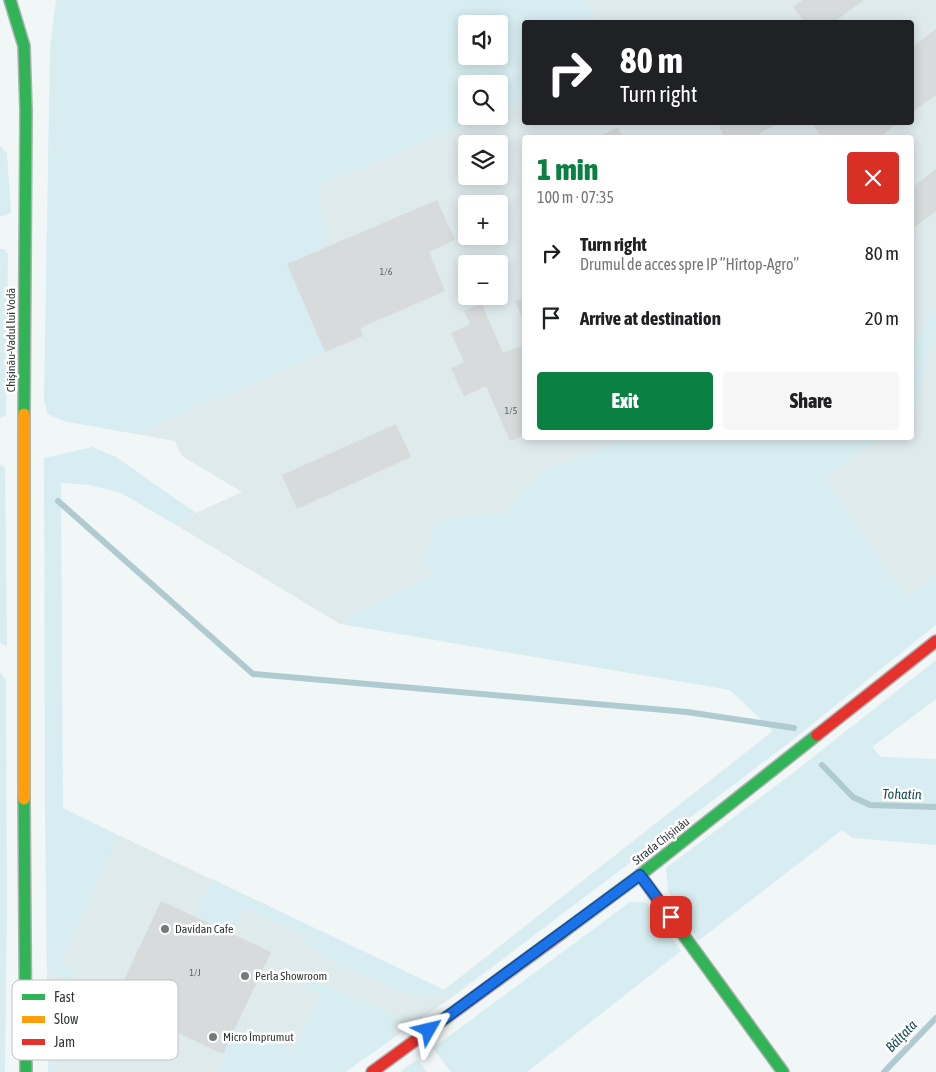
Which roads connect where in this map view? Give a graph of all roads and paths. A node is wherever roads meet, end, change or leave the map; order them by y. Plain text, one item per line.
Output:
1 (10, 0) edge
2 (936, 642) edge
3 (640, 875) junction
4 (25, 980) edge
5 (372, 1072) edge
6 (783, 1072) edge

1 - 4 main road, Chișinău-Vadul lui Vodă
2 - 3 main road, Strada Chișinău
3 - 5 main road, Strada Chișinău
3 - 6 main road

